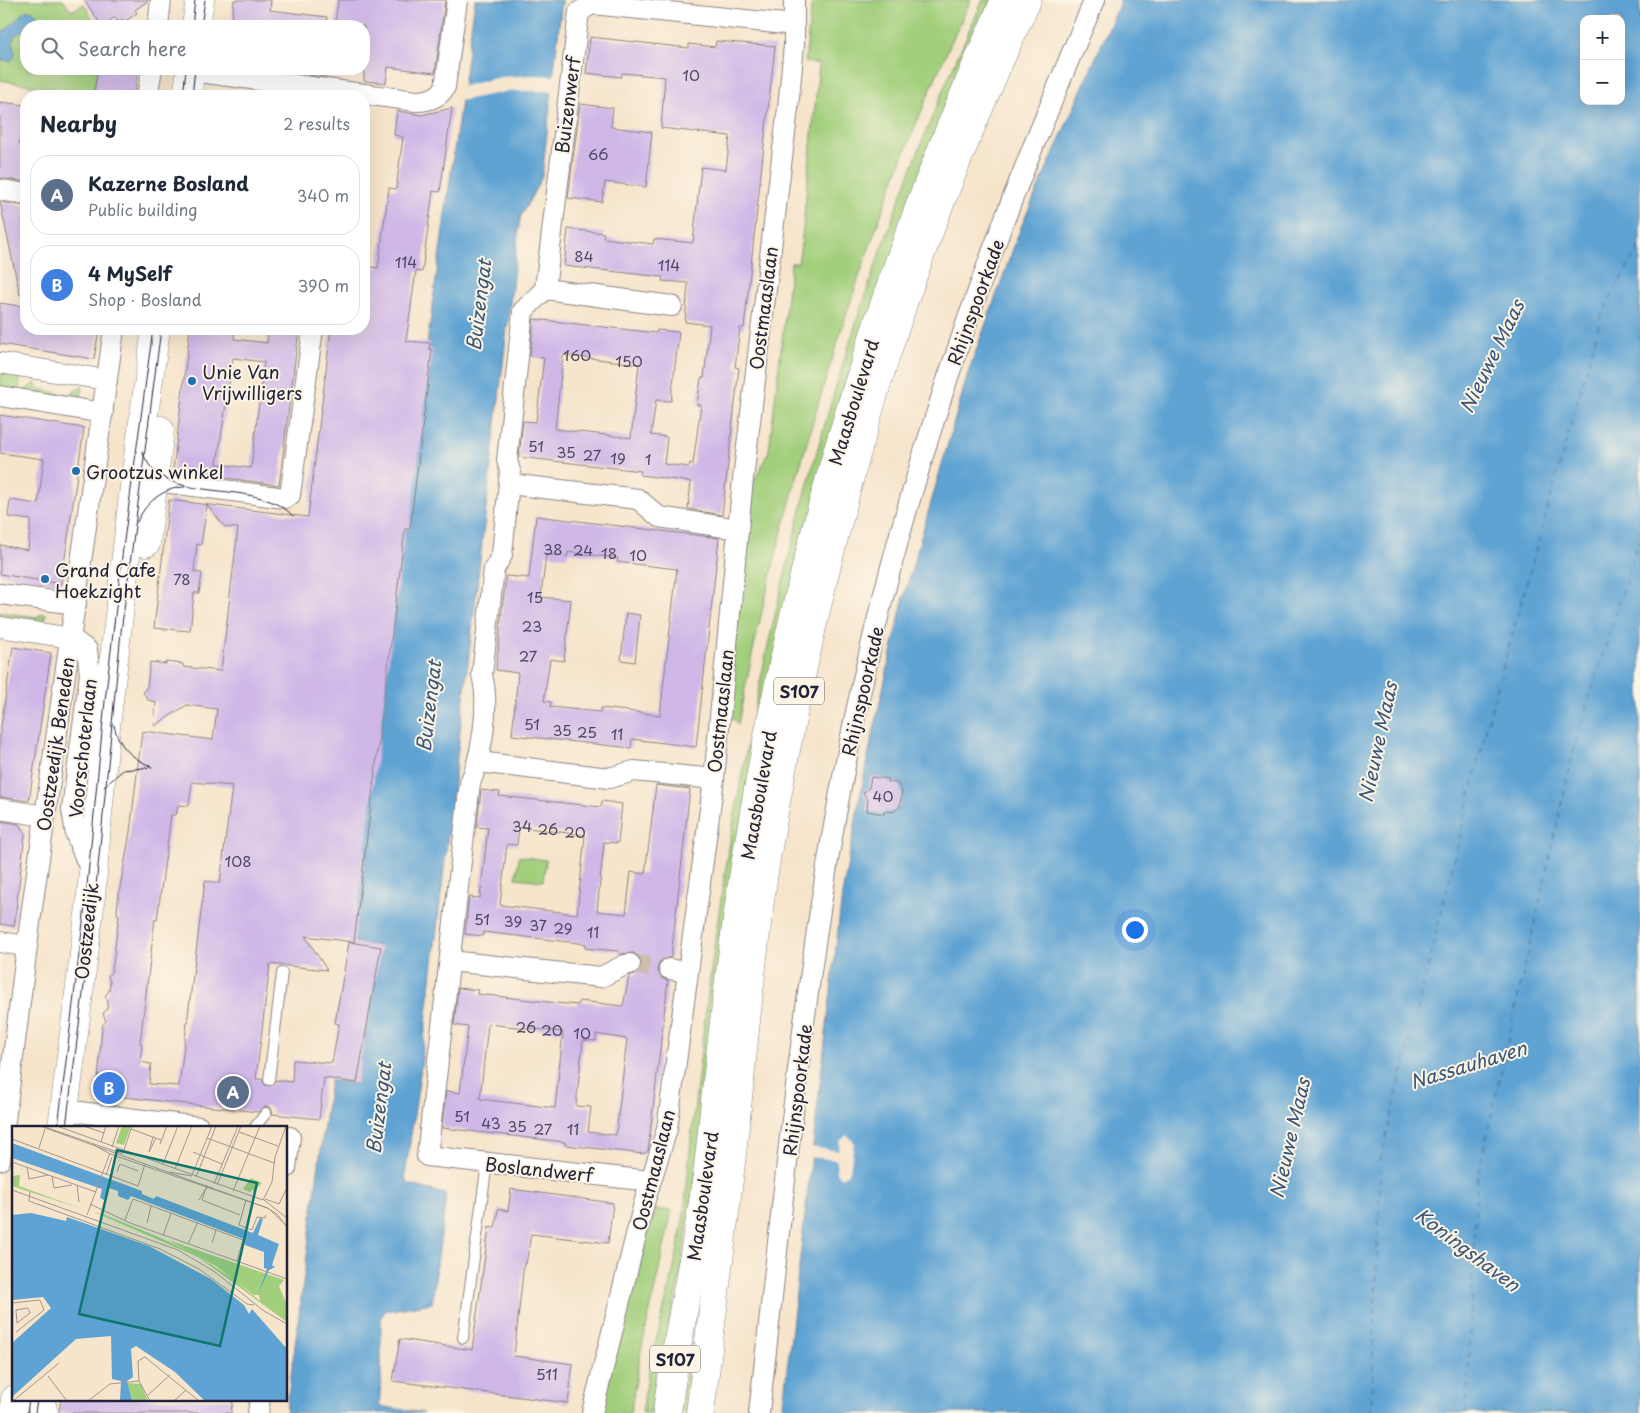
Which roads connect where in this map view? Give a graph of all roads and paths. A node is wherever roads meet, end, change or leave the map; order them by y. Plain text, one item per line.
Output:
1 (161, 0) edge
2 (200, 0) edge
3 (456, 0) edge
4 (794, 0) edge
5 (1006, 0) edge
6 (1027, 0) edge
7 (1095, 0) edge
8 (159, 20) edge
9 (197, 20) edge
10 (794, 25) junction
11 (151, 75) edge
12 (190, 79) edge
13 (149, 90) edge
14 (304, 90) edge
15 (370, 96) edge
16 (0, 190) edge
17 (20, 193) edge
18 (545, 289) junction
19 (672, 306) dead end
20 (113, 335) edge
21 (155, 335) edge
22 (312, 335) edge
23 (0, 363) edge
24 (107, 380) junction
25 (0, 396) edge
26 (103, 413) junction
27 (145, 480) junction
28 (509, 484) junction
29 (738, 529) junction
30 (0, 594) edge
31 (76, 604) junction
32 (0, 627) edge
33 (71, 638) junction
34 (478, 762) junction
35 (714, 779) junction
36 (0, 809) edge
37 (45, 816) junction
38 (92, 874) junction
39 (0, 942) edge
40 (26, 946) junction
41 (450, 961) junction
42 (630, 964) tunnel mouth
43 (282, 973) dead end
44 (269, 1080) dead end
45 (266, 1113) dead end
46 (63, 1119) edge
47 (152, 1124) edge
48 (183, 1126) edge
49 (256, 1126) edge
50 (0, 1160) edge
51 (487, 1163) junction
52 (650, 1181) junction
53 (463, 1338) dead end
54 (15, 1400) edge
55 (40, 1400) edge
56 (260, 1400) edge
57 (14, 1413) edge
58 (44, 1413) edge
59 (258, 1413) edge
60 (592, 1413) edge
61 (667, 1413) edge
62 (700, 1413) edge
63 (759, 1413) edge

1 - 8 street
2 - 9 main road
3 - 15 street
4 - 10 street, Oostmaaslaan
5 - 61 main road, Maasboulevard / S107
6 - 62 main road, Maasboulevard / S107
7 - 63 street, Rhijnspoorkade
10 - 18 street, Buizenwerf
10 - 29 street, Oostmaaslaan
11 - 13 street
12 - 14 street
16 - 17 street
18 - 19 street
18 - 28 street
20 - 24 street, Oostzeedijk Beneden
21 - 27 main road, Oostzeedijk
22 - 27 street
23 - 24 street
24 - 26 street, Oostzeedijk Beneden
25 - 26 street
26 - 31 street, Oostzeedijk Beneden
27 - 38 main road, Oostzeedijk
28 - 29 street
28 - 34 street
29 - 35 street, Oostmaaslaan
30 - 31 street
31 - 33 street, Oostzeedijk Beneden
32 - 33 street
33 - 37 street, Oostzeedijk Beneden
33 - 38 street, Voorschoterlaan
34 - 35 street
34 - 41 street
35 - 52 street, Oostmaaslaan
36 - 37 street
37 - 40 street, Oostzeedijk Beneden
38 - 46 main road, Oostzeedijk
39 - 40 street
40 - 50 street, Oostzeedijk Beneden
41 - 42 street
41 - 51 street, Boslandwerf
43 - 44 lane
45 - 49 lane
46 - 47 street
47 - 48 street
51 - 52 street, Boslandwerf
51 - 53 lane
52 - 60 street, Oostmaaslaan
54 - 57 main road
55 - 58 main road
56 - 59 street

